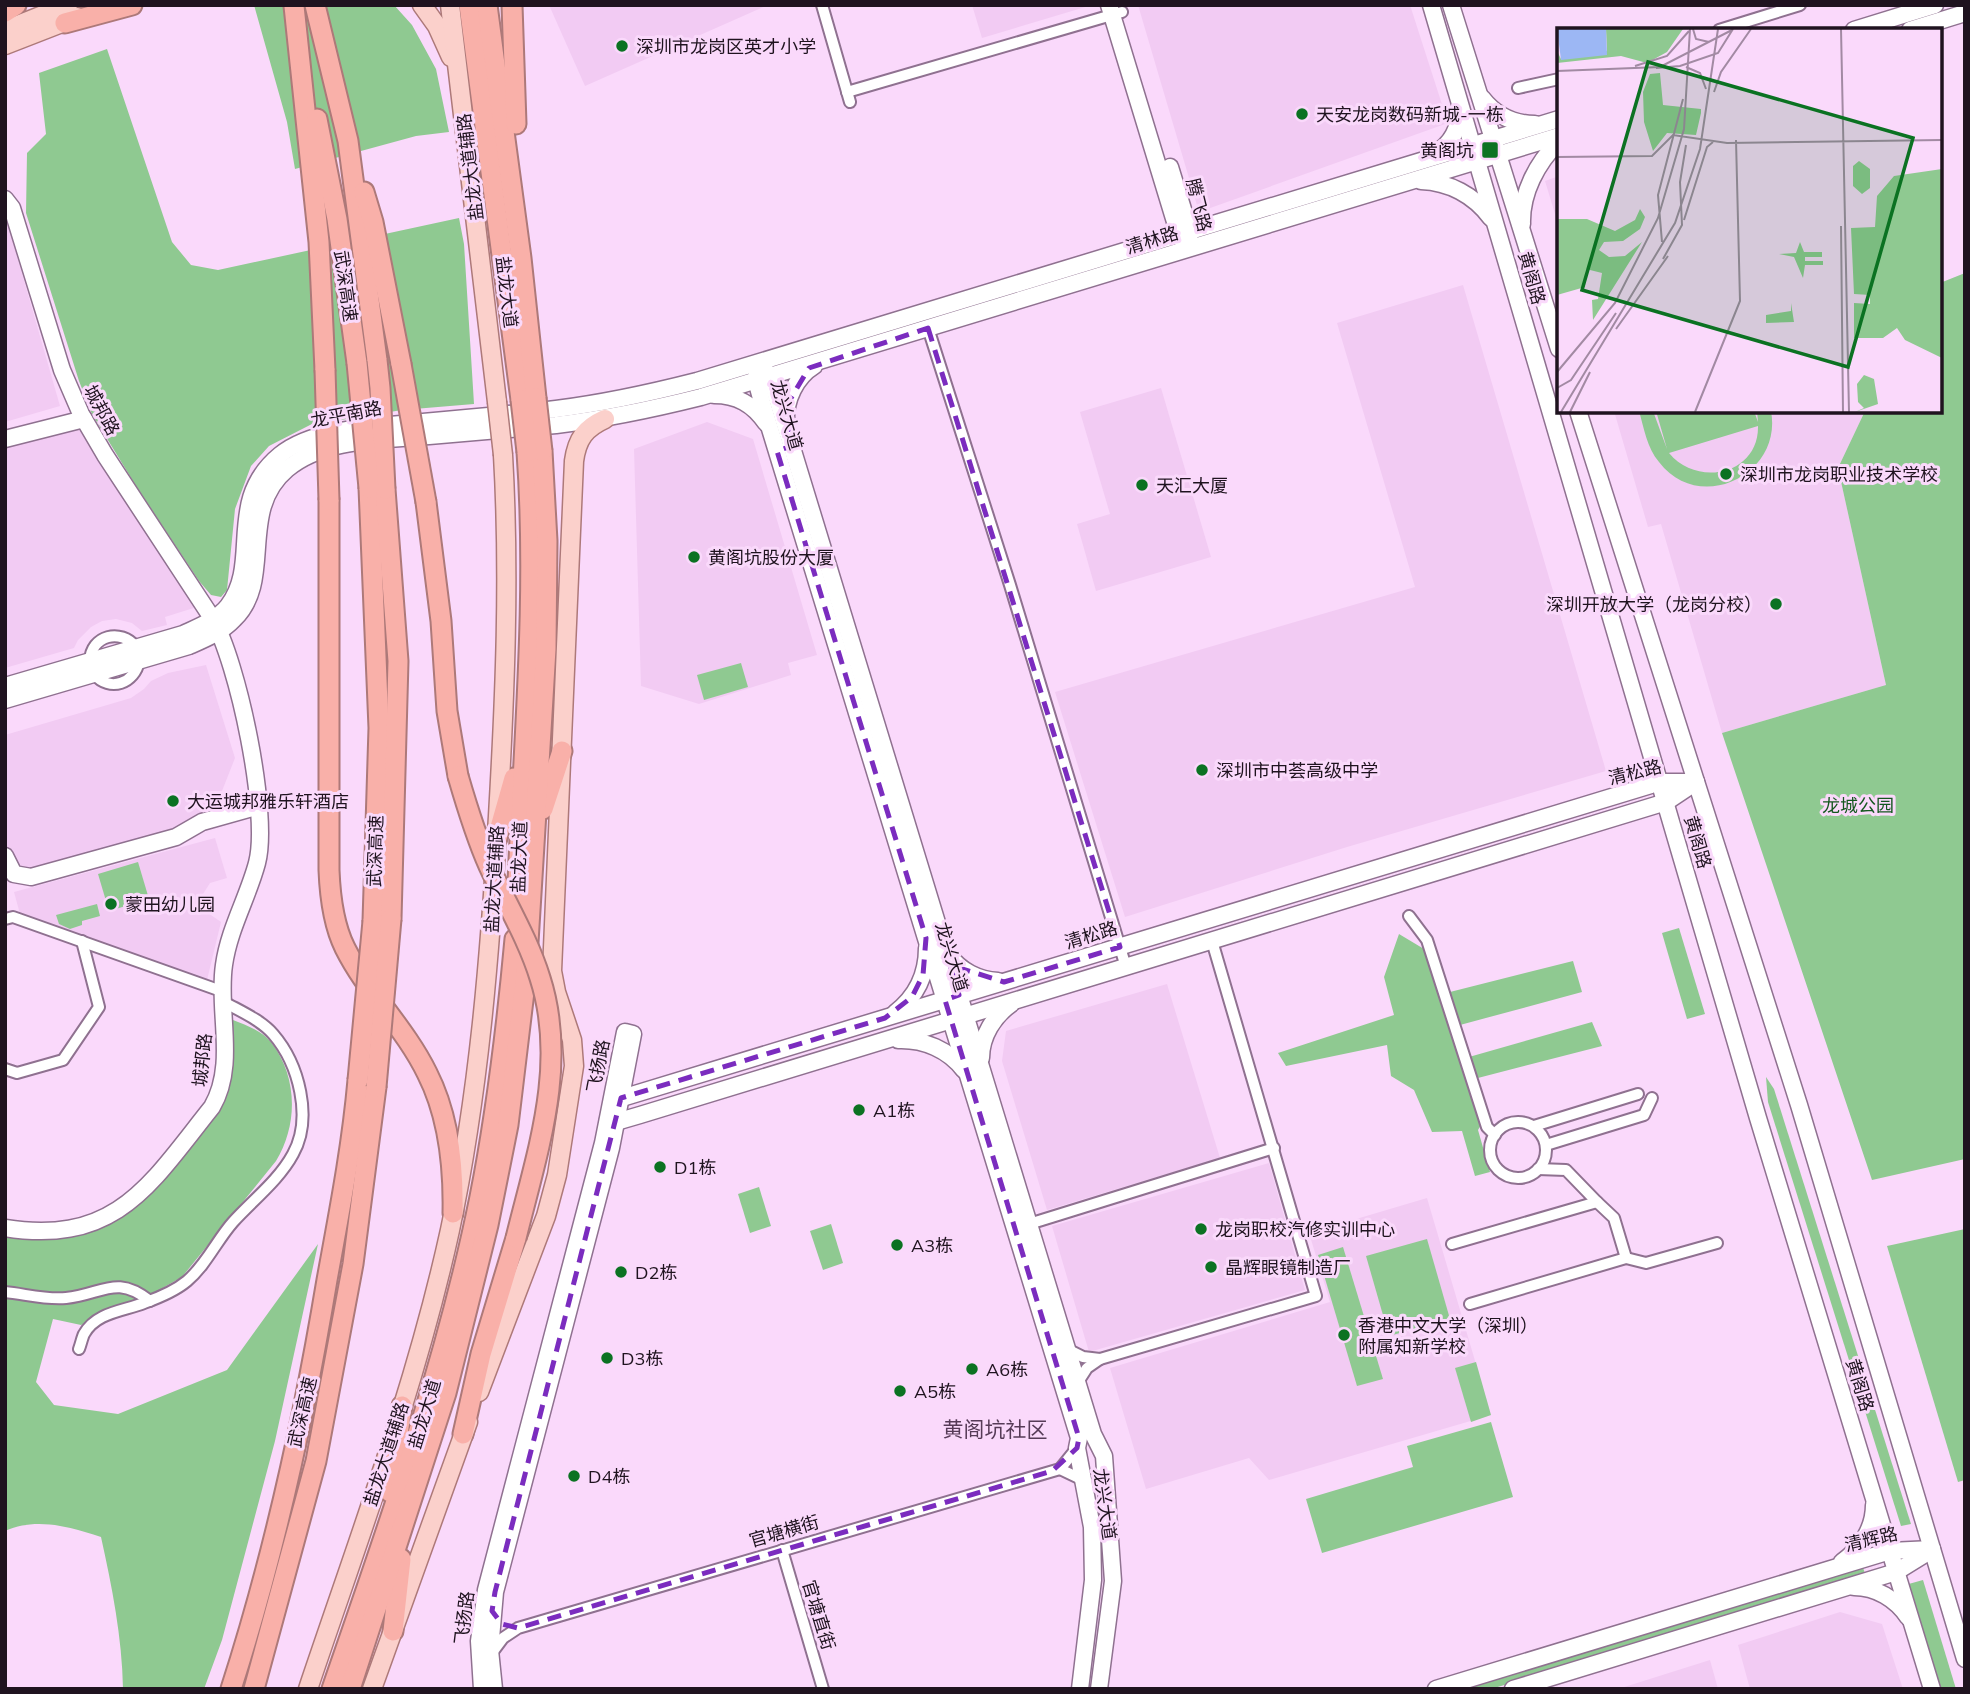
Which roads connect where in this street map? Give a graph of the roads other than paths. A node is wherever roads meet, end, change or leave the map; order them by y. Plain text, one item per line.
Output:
1 (16, 5) edge
2 (99, 5) edge
3 (132, 5) edge
4 (316, 5) edge
5 (422, 5) edge
6 (450, 5) edge
7 (468, 5) edge
8 (487, 5) edge
9 (512, 5) edge
10 (822, 5) edge
11 (1431, 5) edge
12 (1451, 5) edge
13 (1800, 5) edge
14 (1935, 5) edge
15 (294, 6) edge
16 (1116, 9) edge
17 (5, 12) edge
18 (1965, 13) edge
19 (67, 14) edge
20 (1725, 28) edge
21 (1860, 28) edge
22 (1916, 28) edge
23 (5, 30) edge
24 (5, 45) edge
25 (1557, 79) edge
26 (461, 85) junction
27 (1518, 88) dead end
28 (1477, 90) junction
29 (1458, 96) junction
30 (1553, 121) edge
31 (1557, 139) edge
32 (1557, 142) edge
33 (1495, 147) junction
34 (1475, 153) junction
35 (1423, 161) junction
36 (1411, 181) junction
37 (5, 199) edge
38 (1497, 228) junction
39 (1184, 233) junction
40 (1522, 234) junction
41 (1189, 249) junction
42 (521, 258) junction
43 (373, 267) junction
44 (928, 328) junction
45 (1557, 343) edge
46 (824, 360) junction
47 (367, 362) junction
48 (758, 362) junction
49 (763, 378) junction
50 (701, 397) junction
51 (528, 399) junction
52 (1579, 413) edge
53 (556, 417) junction
54 (605, 418) junction
55 (84, 419) junction
56 (5, 439) edge
57 (782, 441) junction
58 (535, 452) junction
59 (216, 624) junction
60 (137, 654) junction
61 (92, 667) junction
62 (5, 686) edge
63 (5, 700) edge
64 (525, 743) junction
65 (562, 751) junction
66 (1660, 782) junction
67 (1696, 782) junction
68 (1666, 803) junction
69 (259, 806) junction
70 (497, 838) junction
71 (534, 840) junction
72 (5, 856) edge
73 (1409, 916) dead end
74 (5, 919) edge
75 (926, 938) junction
76 (1212, 940) junction
77 (82, 942) junction
78 (1119, 947) junction
79 (945, 948) junction
80 (1126, 967) junction
81 (1004, 982) junction
82 (224, 997) junction
83 (952, 998) junction
84 (1016, 1000) junction
85 (885, 1018) junction
86 (958, 1018) junction
87 (885, 1040) junction
88 (981, 1064) junction
89 (5, 1069) edge
90 (968, 1076) junction
91 (367, 1084) junction
92 (1638, 1094) dead end
93 (1652, 1098) dead end
94 (616, 1100) joint
95 (612, 1121) junction
96 (1534, 1126) junction
97 (1495, 1135) junction
98 (1546, 1145) junction
99 (1274, 1148) junction
100 (1538, 1169) junction
101 (1597, 1202) junction
102 (453, 1213) junction
103 (1029, 1223) junction
104 (5, 1228) edge
105 (1717, 1242) dead end
106 (1452, 1244) dead end
107 (1626, 1258) junction
108 (5, 1292) edge
109 (150, 1301) junction
110 (1469, 1304) dead end
111 (79, 1349) dead end
112 (1068, 1349) junction
113 (1100, 1359) junction
114 (1078, 1382) junction
115 (402, 1406) junction
116 (463, 1434) junction
117 (1077, 1448) junction
118 (1060, 1469) junction
119 (1083, 1480) junction
120 (1874, 1499) junction
121 (405, 1522) junction
122 (384, 1539) junction
123 (1932, 1549) junction
124 (782, 1550) junction
125 (1890, 1551) junction
126 (1832, 1568) junction
127 (1896, 1572) junction
128 (1848, 1587) junction
129 (492, 1611) junction
130 (1913, 1625) junction
131 (518, 1628) junction
132 (393, 1631) junction
133 (490, 1655) junction
134 (1965, 1659) edge
135 (232, 1689) edge
136 (254, 1689) edge
137 (308, 1689) edge
138 (332, 1689) edge
139 (350, 1689) edge
140 (372, 1689) edge
141 (482, 1689) edge
142 (494, 1689) edge
143 (823, 1689) edge
144 (1080, 1689) edge
145 (1099, 1689) edge
146 (1436, 1689) edge
147 (1513, 1689) edge
148 (1932, 1689) edge

1 - 17 highway
2 - 19 main road
3 - 19 highway
4 - 43 highway, 武深高速
5 - 26 main road
6 - 26 main road, 盐龙大道辅路
7 - 51 highway, 盐龙大道
8 - 42 highway, 盐龙大道
9 - 42 highway
10 - 16 street
11 - 29 main road, 黄阁路
12 - 28 main road, 黄阁路
13 - 20 street
14 - 21 main road
15 - 47 highway, 武深高速
15 - 102 highway, bridge
16 - 39 main road, 腾飞路
18 - 22 main road
19 - 23 main road
19 - 24 main road
25 - 27 street
26 - 70 main road, 盐龙大道辅路, bridge
28 - 30 main road
28 - 33 main road, 黄阁路
29 - 34 main road, 黄阁路
29 - 35 main road
30 - 33 main road, 清林路
31 - 33 main road, 清林路
32 - 40 main road
33 - 34 main road, 清林路
33 - 40 main road, 黄阁路
34 - 35 main road, 清林路
34 - 36 main road, 清林路
34 - 38 main road, 黄阁路
35 - 39 main road, 清林路
36 - 38 main road
36 - 41 main road, 清林路
37 - 55 main road, 城邦路
38 - 66 main road, 黄阁路
39 - 41 main road, 腾飞路
39 - 48 main road, 清林路
40 - 45 main road, 黄阁路
41 - 44 main road, 清林路
42 - 51 highway, 盐龙大道
43 - 47 highway, 武深高速
43 - 116 highway, bridge
44 - 46 main road, 清林路
44 - 78 street
46 - 49 main road, 清林路
46 - 57 main road
47 - 91 highway, 武深高速, bridge
48 - 49 main road, 龙兴大道
48 - 53 main road, 清林路
49 - 50 main road, 清林路
49 - 57 main road, 龙兴大道
50 - 54 main road
50 - 57 main road
51 - 58 highway, 盐龙大道, bridge
52 - 67 main road, 黄阁路
53 - 54 main road
53 - 59 main road, 龙平南路
54 - 65 main road
55 - 56 main road
55 - 59 main road, 城邦路
57 - 75 main road, 龙兴大道
57 - 79 main road, 龙兴大道
58 - 64 highway, 盐龙大道
58 - 71 highway, 盐龙大道
59 - 60 main road, 龙平南路
59 - 69 main road, 城邦路
60 - 61 main road
60 - 61 street
61 - 62 main road
61 - 63 main road
64 - 70 highway
64 - 122 highway, 盐龙大道
65 - 71 highway
65 - 116 main road
66 - 67 main road, 清松路
66 - 68 main road, 黄阁路
66 - 78 main road, 清松路
67 - 68 main road, 清松路
67 - 123 main road, 黄阁路
68 - 76 main road, 清松路
68 - 120 main road, 黄阁路
69 - 72 main road
69 - 82 main road, 城邦路
70 - 102 main road, 盐龙大道辅路
71 - 121 highway, 盐龙大道
73 - 97 street
74 - 77 street
75 - 83 main road, 龙兴大道
75 - 85 main road
76 - 80 main road, 清松路
76 - 99 street
77 - 82 street
77 - 89 street
78 - 80 street
78 - 81 main road, 清松路
79 - 81 main road
79 - 83 main road, 龙兴大道
80 - 84 main road, 清松路
81 - 83 main road, 清松路
82 - 104 main road, 城邦路
82 - 109 street
83 - 85 main road, 清松路
83 - 86 main road, 龙兴大道
84 - 86 main road, 清松路
84 - 88 main road
85 - 94 main road, 清松路
86 - 87 main road, 清松路
86 - 88 main road, 龙兴大道
86 - 90 main road, 龙兴大道
87 - 90 main road
87 - 95 main road, 清松路
88 - 103 main road, 龙兴大道
90 - 117 main road, 龙兴大道
91 - 135 highway, 武深高速
91 - 136 highway, 武深高速
92 - 96 street
93 - 98 street
94 - 95 main road, 飞扬路
95 - 129 main road, 飞扬路
95 - 141 main road, 飞扬路
96 - 97 street
96 - 98 street
97 - 100 street
98 - 100 street
99 - 103 street
99 - 113 street
100 - 101 street
101 - 106 street
101 - 107 street
102 - 115 main road, 盐龙大道辅路
103 - 112 main road, 龙兴大道
105 - 107 street
107 - 110 street
108 - 109 street
109 - 111 street
112 - 113 street
112 - 114 main road, 龙兴大道
113 - 114 street
114 - 145 main road, 龙兴大道
115 - 122 highway
115 - 137 main road, 盐龙大道辅路
116 - 132 main road
117 - 118 street
117 - 119 main road, 龙兴大道
118 - 119 street
118 - 124 street, 官塘横街
119 - 144 main road, 龙兴大道
120 - 125 main road, 黄阁路
120 - 126 main road
121 - 132 highway
121 - 139 highway, 盐龙大道
122 - 138 highway, 盐龙大道
123 - 125 main road, 清辉路
123 - 127 main road, 清辉路
123 - 134 main road, 黄阁路
124 - 131 street, 官塘横街
124 - 143 street, 官塘直街
125 - 126 main road, 清辉路
125 - 127 main road, 黄阁路
126 - 146 main road, 清辉路
127 - 128 main road, 清辉路
127 - 130 main road, 黄阁路
128 - 130 main road
128 - 147 main road, 清辉路
129 - 131 street
129 - 133 main road, 飞扬路
130 - 148 main road, 黄阁路
131 - 133 street, 官塘横街
132 - 140 main road
133 - 142 main road, 飞扬路

